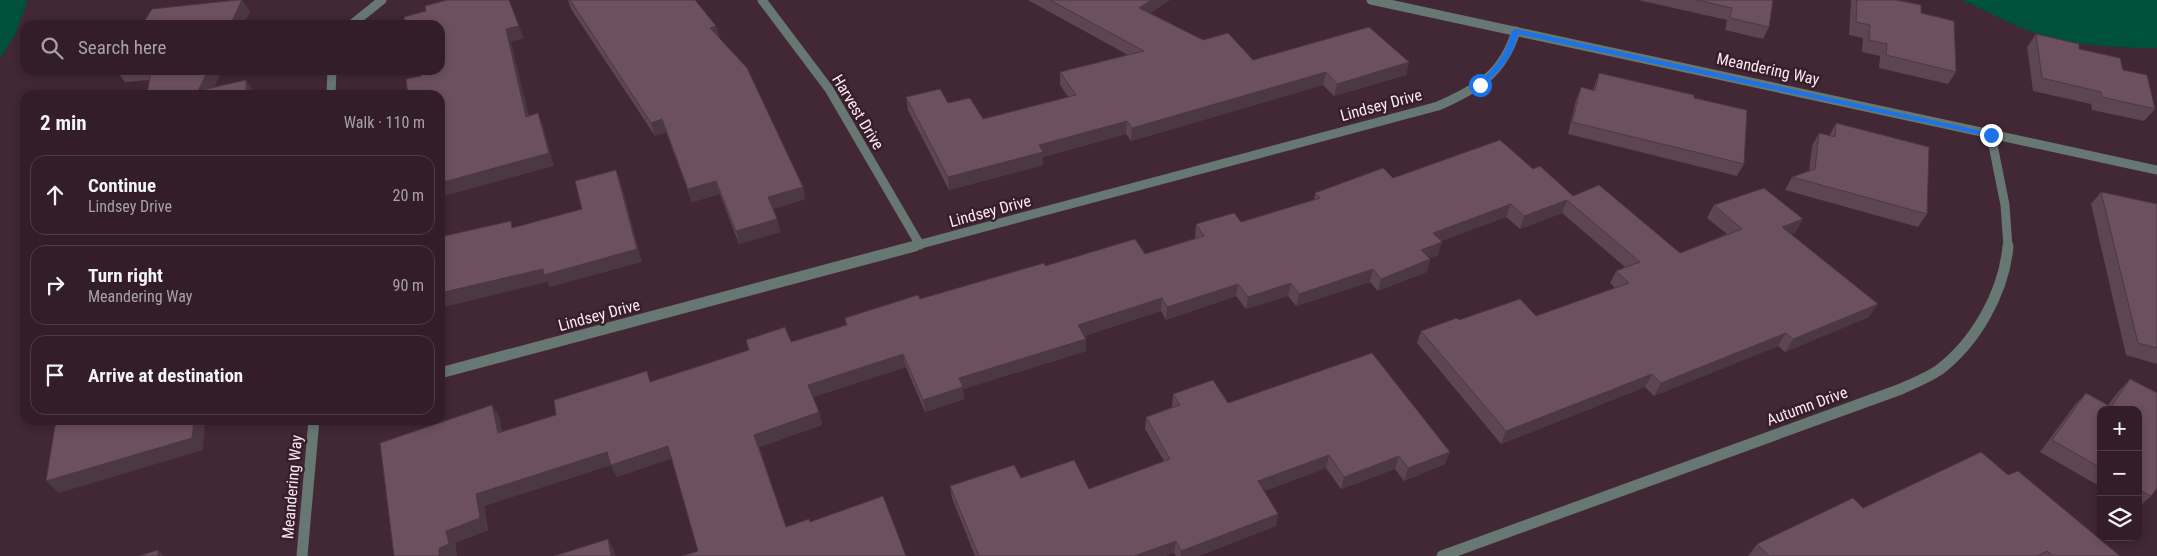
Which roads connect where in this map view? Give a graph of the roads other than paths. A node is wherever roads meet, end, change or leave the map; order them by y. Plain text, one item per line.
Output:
1 (382, 0) edge
2 (762, 0) edge
3 (1372, 0) edge
4 (357, 20) edge
5 (1516, 31) junction
6 (332, 75) edge
7 (330, 90) edge
8 (1991, 135) junction
9 (2157, 170) edge
10 (920, 245) junction
11 (445, 372) edge
12 (314, 425) edge
13 (302, 556) edge
14 (1442, 556) edge

1 - 4 street
2 - 10 street, Harvest Drive
3 - 5 street, Meandering Way
5 - 8 street, Meandering Way
5 - 10 street, Lindsey Drive
6 - 7 street
8 - 9 street, Meandering Way
8 - 14 street, Autumn Drive
10 - 11 street, Lindsey Drive
12 - 13 street, Meandering Way

